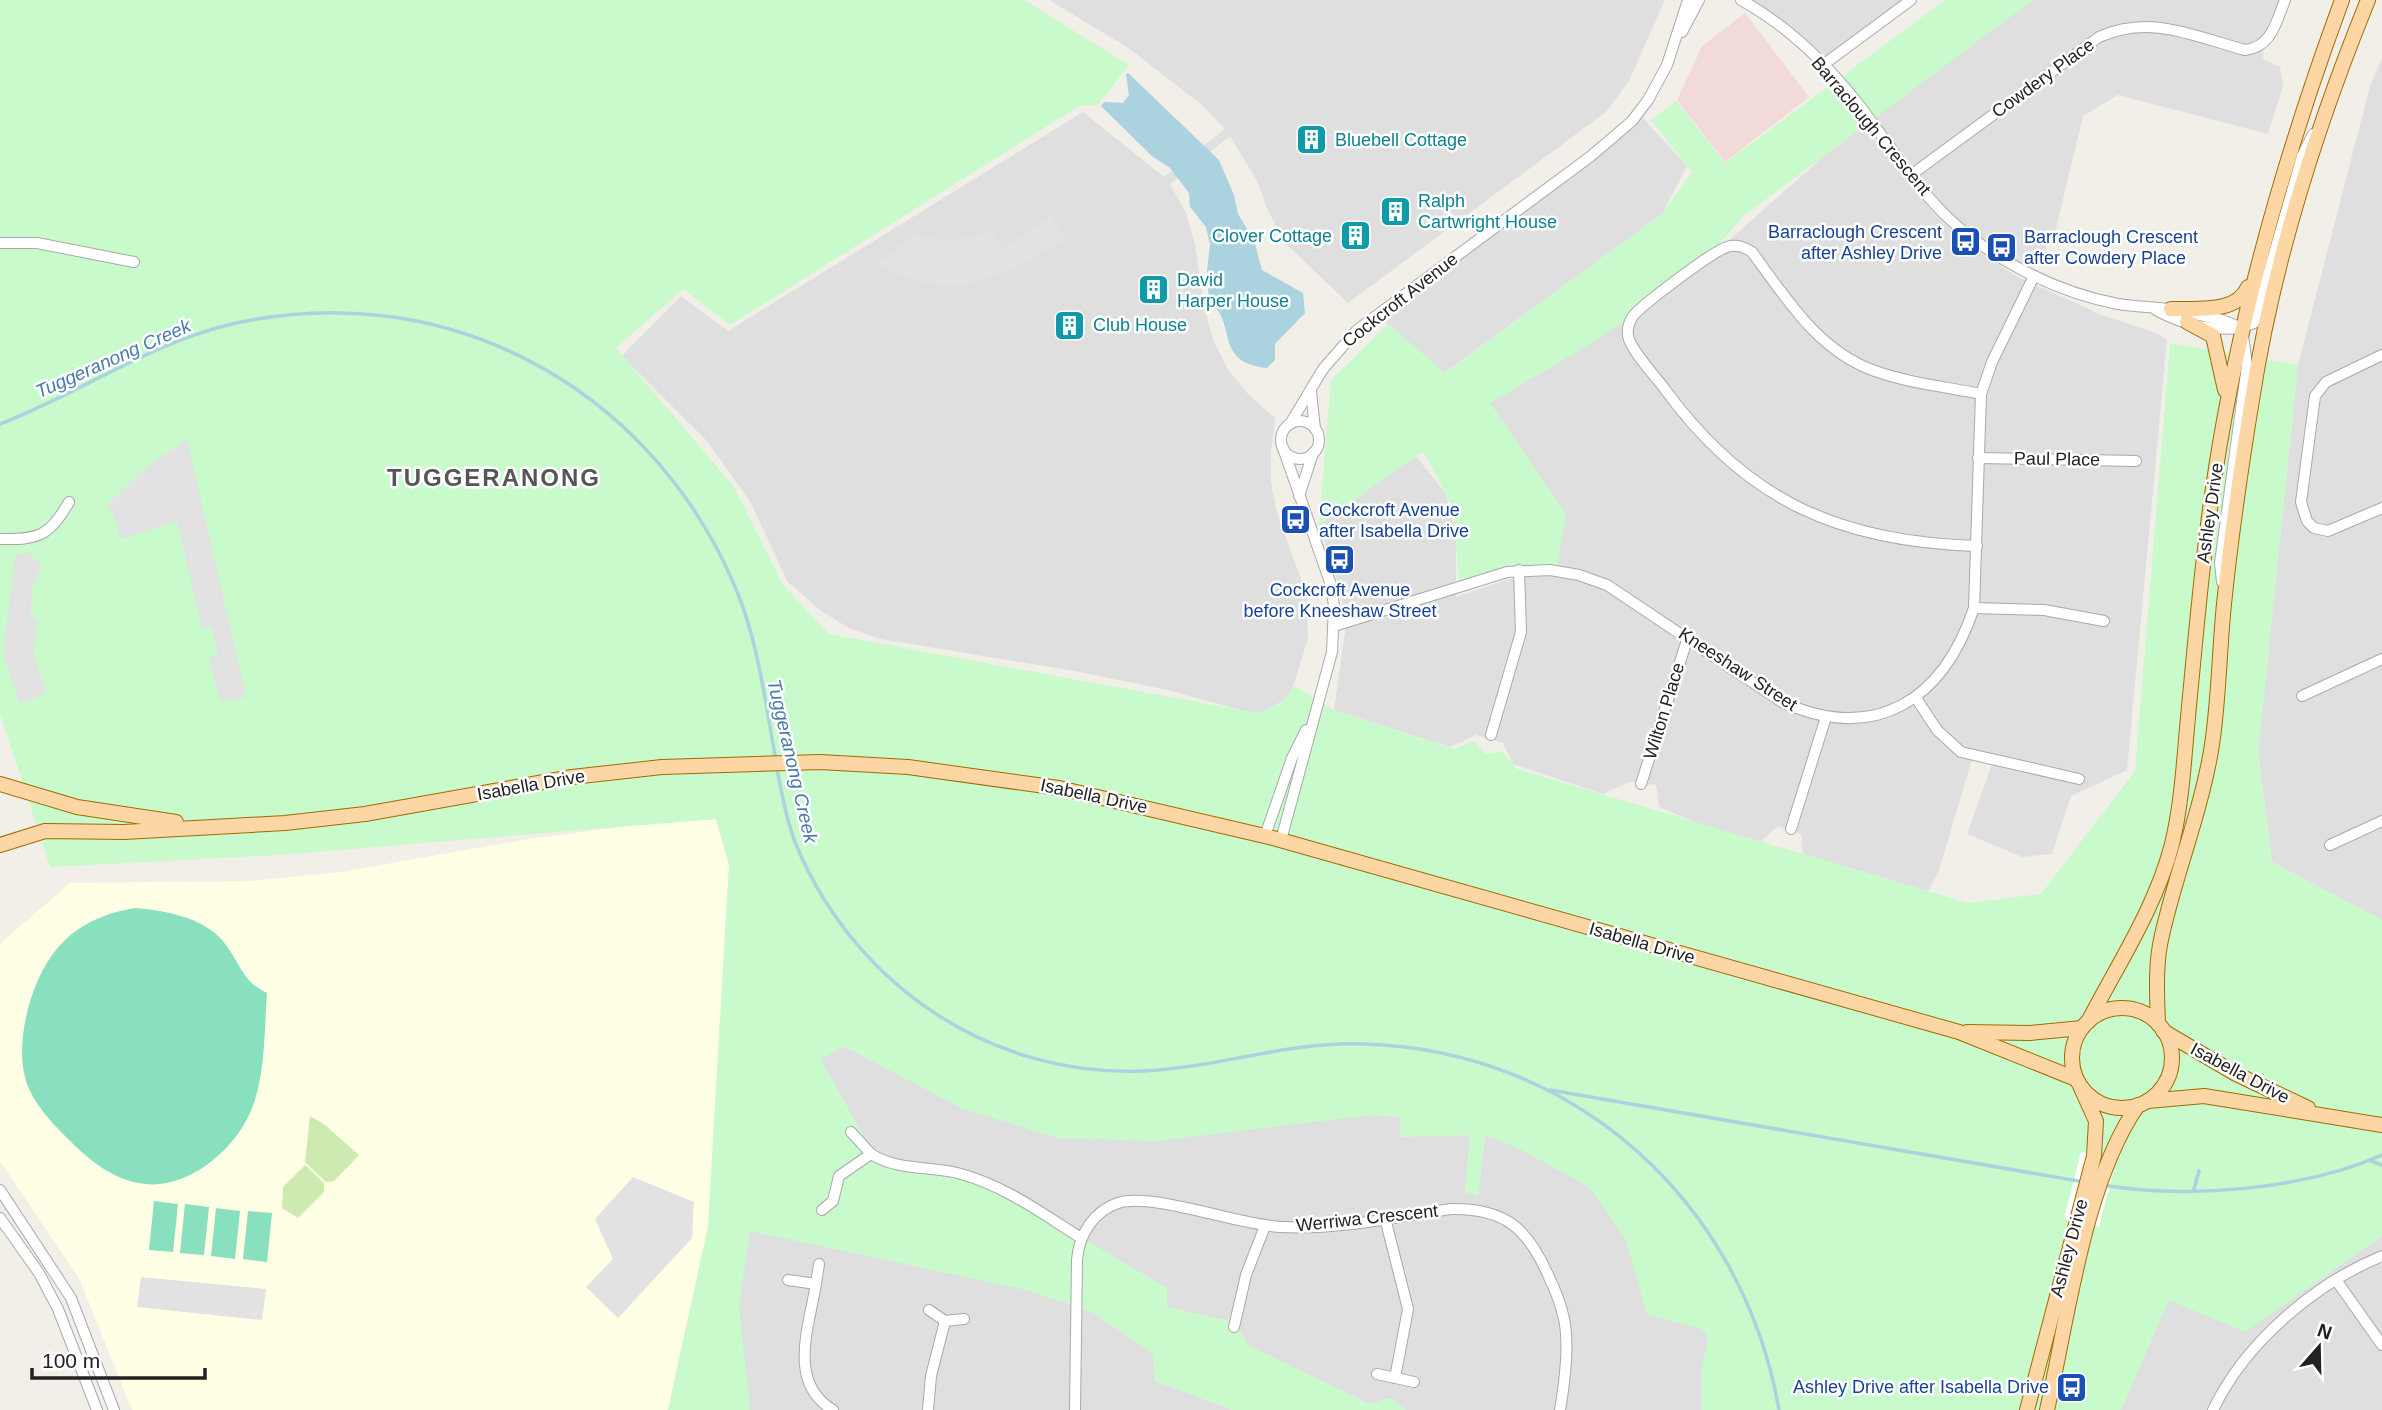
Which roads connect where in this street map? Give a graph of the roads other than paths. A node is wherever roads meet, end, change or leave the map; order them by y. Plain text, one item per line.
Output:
1 (1688, 0) edge
2 (1699, 0) edge
3 (1741, 0) edge
4 (1911, 0) edge
5 (2285, 0) edge
6 (2342, 0) edge
7 (2368, 0) edge
8 (1675, 44) junction
9 (1823, 65) junction
10 (2329, 102) junction
11 (1911, 175) junction
12 (0, 243) edge
13 (134, 262) dead end
14 (2256, 266) junction
15 (2034, 275) junction
16 (2171, 309) junction
17 (2156, 310) junction
18 (2187, 322) junction
19 (2242, 328) junction
20 (2382, 355) edge
21 (1311, 392) junction
22 (1981, 394) junction
23 (2227, 398) junction
24 (1290, 424) junction
25 (1315, 429) junction
26 (1283, 448) junction
27 (1313, 453) junction
28 (1978, 458) junction
29 (2136, 461) dead end
30 (1299, 496) junction
31 (69, 502) dead end
32 (2382, 508) edge
33 (0, 538) edge
34 (1977, 546) junction
35 (1519, 570) junction
36 (2224, 605) junction
37 (1974, 608) junction
38 (2104, 621) dead end
39 (1334, 626) junction
40 (1688, 637) junction
41 (2382, 659) edge
42 (2302, 695) dead end
43 (1916, 698) junction
44 (1826, 716) junction
45 (1312, 718) junction
46 (1490, 735) dead end
47 (2079, 779) dead end
48 (0, 783) edge
49 (1641, 784) dead end
50 (2382, 821) edge
51 (205, 827) junction
52 (1791, 829) dead end
53 (1265, 836) junction
54 (1282, 840) junction
55 (0, 845) edge
56 (2330, 845) dead end
57 (2085, 1025) junction
58 (2161, 1028) junction
59 (1959, 1032) junction
60 (2079, 1083) junction
61 (2142, 1103) junction
62 (2319, 1113) junction
63 (2377, 1125) edge
64 (851, 1132) dead end
65 (872, 1154) junction
66 (2101, 1157) junction
67 (0, 1190) edge
68 (822, 1210) dead end
69 (0, 1218) edge
70 (1385, 1218) junction
71 (2082, 1222) junction
72 (1265, 1226) junction
73 (1081, 1238) junction
74 (2382, 1256) edge
75 (819, 1264) dead end
76 (788, 1280) dead end
77 (2336, 1280) junction
78 (816, 1284) junction
79 (929, 1310) dead end
80 (964, 1319) dead end
81 (945, 1321) junction
82 (1234, 1327) dead end
83 (2382, 1345) edge
84 (1377, 1374) dead end
85 (1395, 1378) junction
86 (1414, 1382) dead end
87 (2218, 1407) edge
88 (97, 1410) edge
89 (114, 1410) edge
90 (833, 1410) edge
91 (928, 1410) edge
92 (1075, 1410) edge
93 (1560, 1410) edge
94 (2027, 1410) edge
95 (2047, 1410) edge

1 - 8 street, Cockcroft Avenue
2 - 8 street, Cockcroft Avenue
3 - 9 street, Barraclough Crescent
4 - 9 street
5 - 11 street, Cowdery Place
6 - 14 main road, Ashley Drive
7 - 10 main road, Ashley Drive
8 - 21 street, Cockcroft Avenue
9 - 11 street, Barraclough Crescent
10 - 19 street
10 - 36 main road, Ashley Drive
11 - 15 street, Barraclough Crescent
12 - 13 street
14 - 16 main road
14 - 19 main road, Ashley Drive
15 - 17 street, Barraclough Crescent
15 - 22 street, Kneeshaw Street
16 - 17 street, Barraclough Crescent
16 - 19 street, Barraclough Crescent
17 - 18 street, Barraclough Crescent
18 - 19 street, Barraclough Crescent
18 - 23 main road
19 - 23 main road, Ashley Drive
19 - 36 street
20 - 32 street
21 - 24 street, Cockcroft Avenue
21 - 25 street
22 - 28 street, Kneeshaw Street
22 - 34 street
23 - 57 main road, Ashley Drive
24 - 25 street
24 - 26 street
25 - 27 street
26 - 27 street
26 - 30 street
27 - 30 street
28 - 29 street, Paul Place
28 - 34 street, Kneeshaw Street
30 - 39 street
31 - 33 street
34 - 37 street, Kneeshaw Street
35 - 39 street, Kneeshaw Street
35 - 40 street, Kneeshaw Street
35 - 46 street
36 - 58 main road, Ashley Drive
37 - 38 street
37 - 43 street, Kneeshaw Street
39 - 45 street
40 - 44 street, Kneeshaw Street
40 - 49 street, Wilton Place
41 - 42 street
43 - 44 street, Kneeshaw Street
43 - 47 street
44 - 52 street
45 - 53 street
45 - 54 street
48 - 51 main road, Isabella Drive
50 - 56 street
51 - 53 main road, Isabella Drive
51 - 55 main road, Isabella Drive
53 - 54 main road, Isabella Drive
54 - 59 main road, Isabella Drive
57 - 58 main road
57 - 59 main road, Isabella Drive
57 - 60 main road
58 - 61 main road
58 - 62 main road, Isabella Drive
59 - 60 main road, Isabella Drive
60 - 61 main road
60 - 66 main road, Ashley Drive
61 - 62 main road, Isabella Drive
61 - 66 main road, Ashley Drive
62 - 63 main road, Isabella Drive
64 - 65 street
65 - 68 street
65 - 73 street
66 - 71 main road, Ashley Drive
67 - 89 street
69 - 88 street
70 - 72 street, Werriwa Crescent
70 - 85 street
70 - 93 street, Werriwa Crescent
71 - 94 main road, Ashley Drive
71 - 95 main road, Ashley Drive
72 - 73 street, Werriwa Crescent
72 - 82 street
73 - 92 street
74 - 77 street
75 - 78 street
76 - 78 street
77 - 83 street
77 - 87 street
78 - 90 street
79 - 81 street
80 - 81 street
81 - 91 street
84 - 85 street
85 - 86 street

